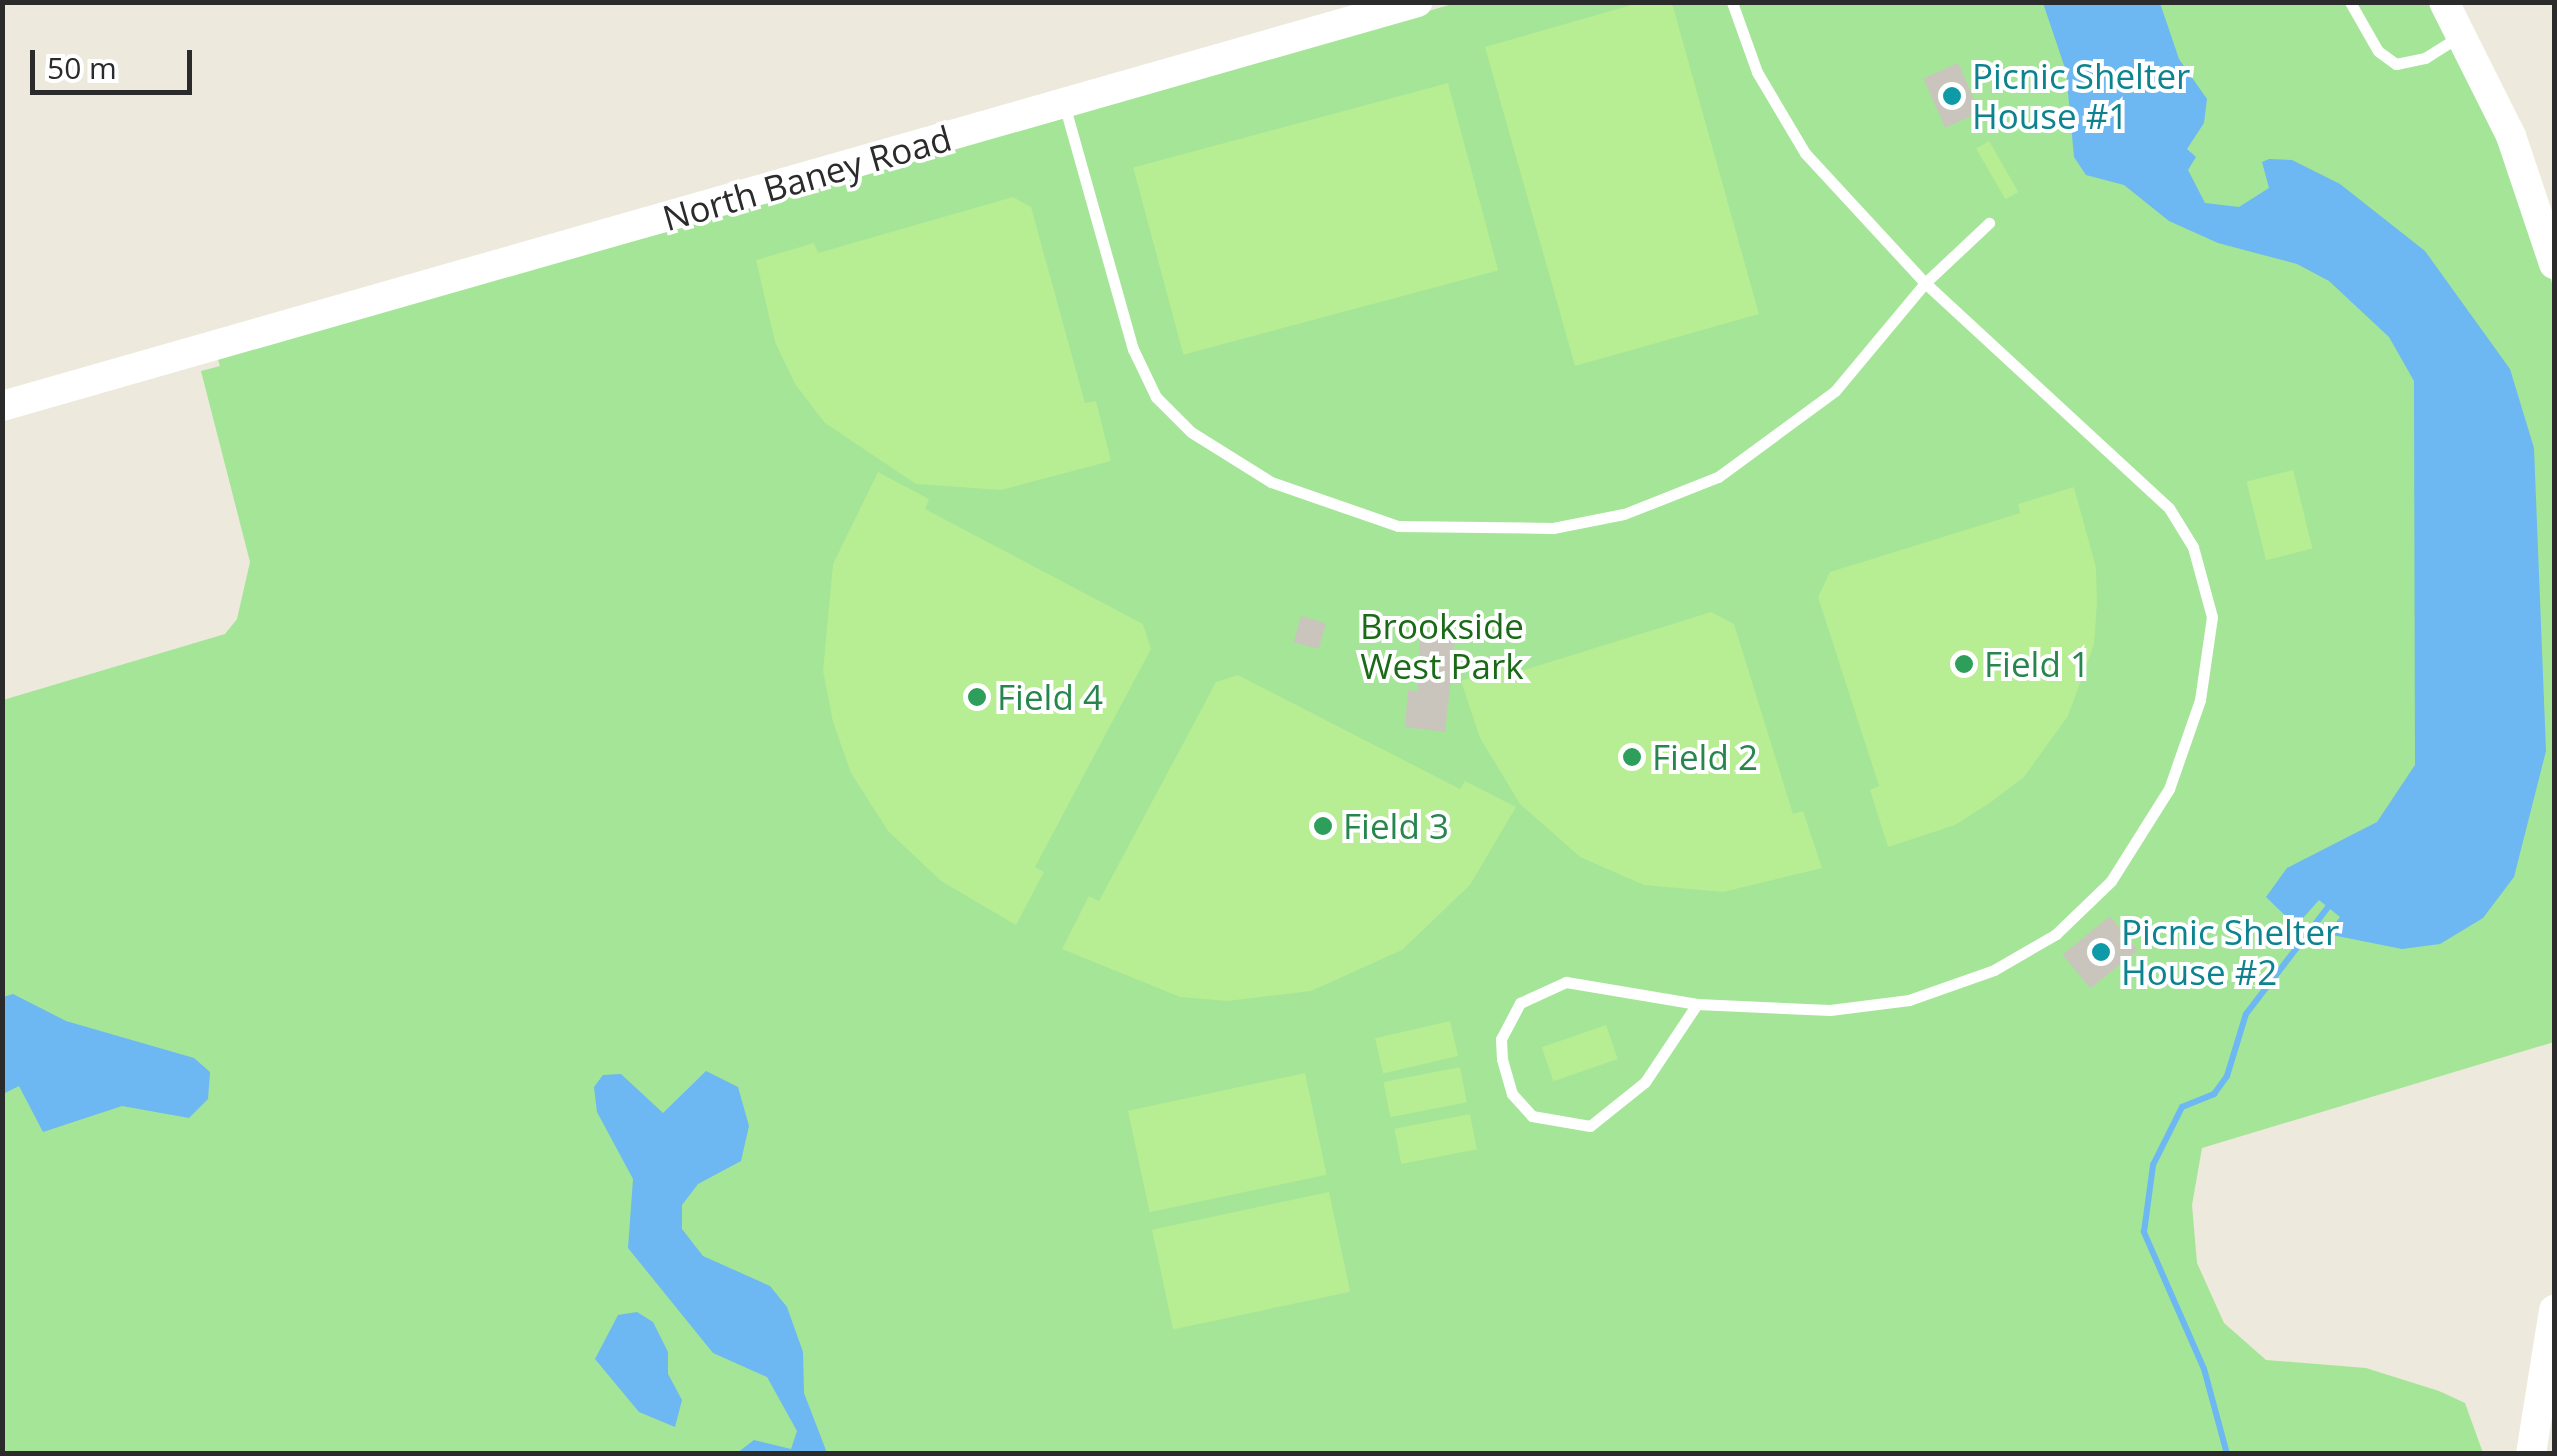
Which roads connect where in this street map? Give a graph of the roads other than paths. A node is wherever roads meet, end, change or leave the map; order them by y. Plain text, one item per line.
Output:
1 (1417, 2) edge
2 (1732, 2) edge
3 (2350, 2) edge
4 (2444, 2) edge
5 (2462, 36) junction
6 (1064, 104) junction
7 (1989, 222) dead end
8 (2554, 264) edge
9 (1925, 283) junction
10 (2, 406) edge
11 (1696, 1004) junction
12 (2554, 1310) edge
13 (2531, 1454) edge

1 - 6 street, North Baney Road
2 - 9 lane
3 - 5 lane
4 - 5 street
5 - 8 street
6 - 9 lane
6 - 10 street, North Baney Road
7 - 9 lane
9 - 11 lane
11 - 11 lane
12 - 13 street

